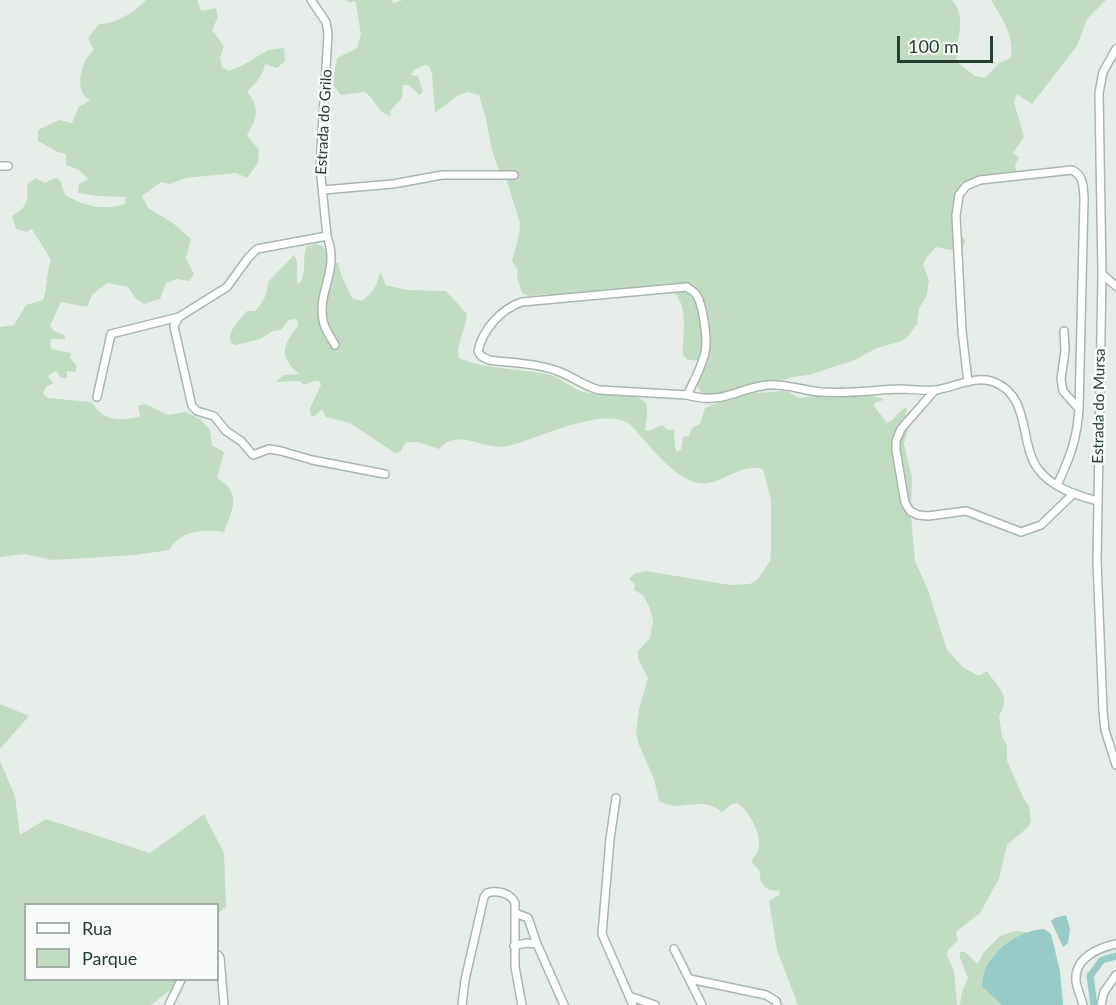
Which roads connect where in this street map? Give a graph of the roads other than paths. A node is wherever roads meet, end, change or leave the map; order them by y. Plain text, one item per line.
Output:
1 (311, 0) edge
2 (1116, 49) edge
3 (514, 176) dead end
4 (322, 190) junction
5 (327, 236) junction
6 (1102, 274) junction
7 (1116, 286) edge
8 (179, 317) junction
9 (1064, 331) dead end
10 (335, 345) dead end
11 (968, 382) junction
12 (935, 390) junction
13 (687, 395) junction
14 (97, 397) dead end
15 (1079, 409) junction
16 (385, 474) dead end
17 (1057, 485) junction
18 (1072, 494) junction
19 (1097, 501) junction
20 (1116, 765) edge
21 (616, 798) dead end
22 (515, 913) junction
23 (537, 944) junction
24 (1116, 944) edge
25 (514, 946) junction
26 (674, 949) dead end
27 (219, 958) edge
28 (1116, 975) edge
29 (690, 979) junction
30 (181, 981) edge
31 (628, 996) junction
32 (169, 1005) edge
33 (224, 1005) edge
34 (462, 1005) edge
35 (522, 1005) edge
36 (564, 1005) edge
37 (633, 1005) edge
38 (655, 1005) edge
39 (702, 1005) edge
40 (777, 1005) edge
41 (1083, 1005) edge
42 (1101, 1005) edge

1 - 4 street, Estrada do Grilo
2 - 6 street, Estrada do Mursa
3 - 4 street
4 - 5 street, Estrada do Grilo
5 - 8 street
5 - 10 street, Estrada do Grilo
6 - 7 street
6 - 19 street, Estrada do Mursa
8 - 14 street
8 - 16 street
9 - 15 street
11 - 12 street
11 - 15 street
11 - 17 street
12 - 13 street
12 - 18 street
13 - 13 street
15 - 17 street
17 - 18 street
18 - 19 street
19 - 20 street, Estrada do Mursa
21 - 31 street
22 - 23 street
22 - 25 street
22 - 34 street
23 - 25 street
23 - 36 street
24 - 41 street
25 - 35 street
26 - 29 street
27 - 33 street
28 - 42 street
29 - 39 street
29 - 40 street
30 - 32 street
31 - 37 street
31 - 38 street

